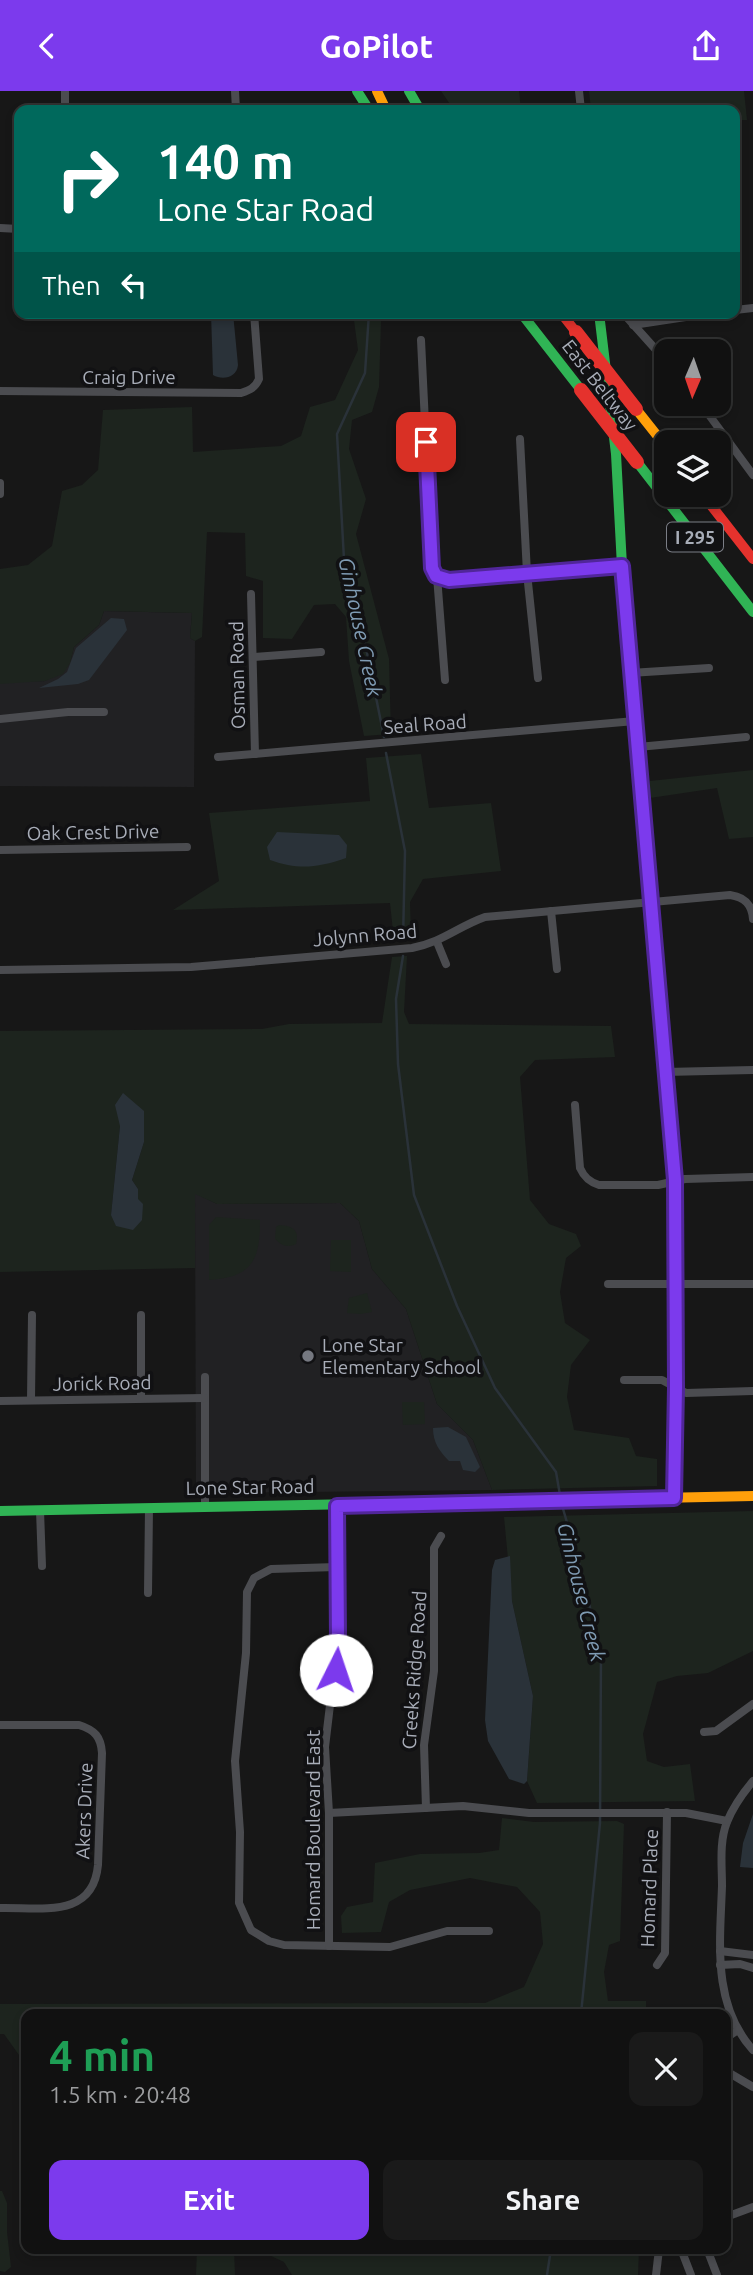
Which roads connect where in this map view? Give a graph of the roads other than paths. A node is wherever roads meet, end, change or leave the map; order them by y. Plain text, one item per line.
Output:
1 (255, 319) edge
2 (527, 319) edge
3 (566, 319) edge
4 (600, 319) edge
5 (628, 319) edge
6 (672, 319) edge
7 (633, 325) junction
8 (421, 340) dead end
9 (654, 348) edge
10 (0, 391) edge
11 (711, 417) edge
12 (654, 432) edge
13 (520, 439) dead end
14 (753, 475) edge
15 (0, 482) edge
16 (0, 494) edge
17 (712, 507) edge
18 (753, 559) edge
19 (622, 566) junction
20 (527, 573) junction
21 (436, 576) junction
22 (251, 594) dead end
23 (753, 612) edge
24 (321, 652) dead end
25 (253, 657) junction
26 (709, 668) dead end
27 (631, 673) junction
28 (538, 678) dead end
29 (445, 680) dead end
30 (104, 712) dead end
31 (0, 719) edge
32 (635, 721) junction
33 (746, 737) dead end
34 (638, 747) junction
35 (255, 754) junction
36 (218, 757) dead end
37 (187, 847) dead end
38 (0, 850) edge
39 (650, 902) junction
40 (551, 911) junction
41 (753, 919) edge
42 (438, 942) junction
43 (446, 964) dead end
44 (557, 969) dead end
45 (0, 970) edge
46 (753, 1070) edge
47 (665, 1072) junction
48 (575, 1105) dead end
49 (753, 1177) edge
50 (675, 1180) junction
51 (608, 1284) dead end
52 (753, 1284) edge
53 (675, 1285) junction
54 (32, 1315) dead end
55 (141, 1315) dead end
56 (205, 1377) dead end
57 (624, 1380) dead end
58 (676, 1387) junction
59 (753, 1391) edge
60 (141, 1398) junction
61 (204, 1398) junction
62 (0, 1401) edge
63 (31, 1401) junction
64 (753, 1496) edge
65 (674, 1498) junction
66 (205, 1506) junction
67 (337, 1506) junction
68 (149, 1508) junction
69 (40, 1510) junction
70 (0, 1511) edge
71 (440, 1536) dead end
72 (42, 1566) dead end
73 (336, 1567) junction
74 (149, 1593) dead end
75 (753, 1705) edge
76 (0, 1725) edge
77 (704, 1732) dead end
78 (753, 1781) edge
79 (426, 1808) junction
80 (667, 1812) junction
81 (329, 1813) junction
82 (727, 1821) junction
83 (0, 1908) edge
84 (489, 1931) dead end
85 (329, 1946) junction
86 (720, 1951) junction
87 (752, 1963) edge
88 (657, 1965) dead end
89 (720, 1965) junction
90 (729, 2009) edge
91 (731, 2014) edge
92 (738, 2030) junction
93 (731, 2035) edge
94 (753, 2050) edge
95 (731, 2074) edge
96 (753, 2087) edge
97 (753, 2207) edge
98 (731, 2215) edge
99 (658, 2254) edge
100 (683, 2254) edge
101 (709, 2254) edge
102 (656, 2275) edge
103 (691, 2275) edge
104 (717, 2275) edge

1 - 10 street, Craig Drive
2 - 23 main road, East Beltway / I 295, bridge
3 - 12 main road, East Beltway, bridge
4 - 19 main road
5 - 7 street
6 - 7 street
7 - 9 street
8 - 21 street
11 - 14 street
13 - 20 street
15 - 16 street
17 - 18 main road, I 295
19 - 20 street
19 - 27 main road
20 - 21 street
20 - 28 street
21 - 29 street
22 - 25 street, Osman Road
24 - 25 street
25 - 35 street, Osman Road
26 - 27 street
27 - 32 main road
30 - 31 street
32 - 34 main road
32 - 35 street, Seal Road
33 - 34 street
34 - 39 main road
35 - 36 street, Seal Road
37 - 38 street, Oak Crest Drive
39 - 40 street, Jolynn Road
39 - 41 street, Jolynn Road
39 - 47 main road
40 - 42 street, Jolynn Road
40 - 44 street
42 - 43 street
42 - 45 street, Jolynn Road
46 - 47 street
47 - 50 main road
48 - 50 street
49 - 50 street
50 - 53 main road
51 - 53 street
52 - 53 street
53 - 58 main road
54 - 63 street
55 - 60 street
56 - 61 street
57 - 58 street
58 - 59 street
58 - 65 main road
60 - 61 street, Jorick Road
60 - 63 street, Jorick Road
61 - 66 street
62 - 63 street, Jorick Road
64 - 65 main road, Lone Star Road
65 - 67 main road, Lone Star Road
66 - 67 main road, Lone Star Road
66 - 68 main road, Lone Star Road
67 - 73 street, Homard Boulevard East
68 - 69 main road, Lone Star Road
68 - 74 street
69 - 70 main road, Lone Star Road
69 - 72 street
71 - 79 street, Creeks Ridge Road
73 - 81 street, Homard Boulevard East
73 - 85 street
75 - 77 street
76 - 83 street, Akers Drive
78 - 82 street
79 - 80 street
79 - 81 street
80 - 82 street
80 - 88 street, Homard Place
81 - 85 street, Homard Boulevard East
82 - 86 street
84 - 85 street
86 - 87 street
86 - 89 street
87 - 89 street
89 - 90 street
91 - 92 street
92 - 93 street
92 - 94 street
95 - 96 street
97 - 98 street
99 - 102 street
100 - 103 street
101 - 104 street

